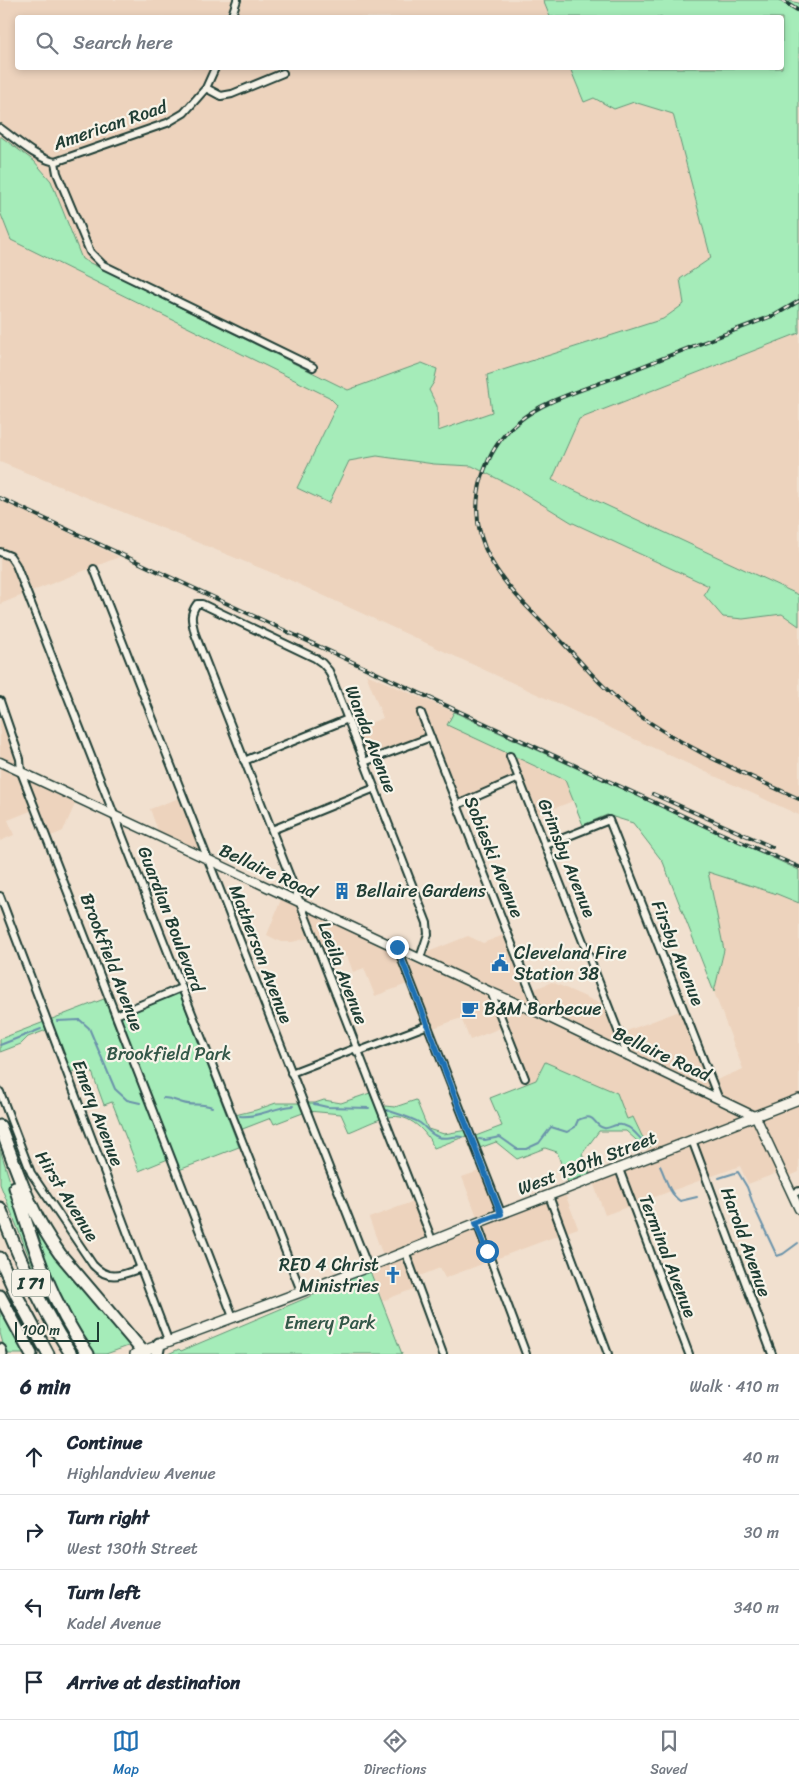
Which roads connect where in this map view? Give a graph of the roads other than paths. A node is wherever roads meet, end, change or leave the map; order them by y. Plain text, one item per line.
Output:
1 (237, 0) edge
2 (232, 15) edge
3 (214, 70) edge
4 (284, 73) dead end
5 (206, 88) junction
6 (0, 128) edge
7 (54, 162) junction
8 (313, 367) dead end
9 (0, 552) edge
10 (94, 569) dead end
11 (197, 604) joint
12 (0, 701) edge
13 (421, 712) dead end
14 (348, 719) junction
15 (430, 737) junction
16 (510, 756) dead end
17 (244, 761) junction
18 (0, 762) edge
19 (364, 762) junction
20 (21, 772) junction
21 (519, 778) junction
22 (375, 788) junction
23 (457, 805) junction
24 (116, 816) junction
25 (272, 830) junction
26 (546, 845) junction
27 (208, 860) junction
28 (0, 896) edge
29 (300, 902) junction
30 (397, 947) junction
31 (420, 958) junction
32 (182, 988) junction
33 (491, 992) junction
34 (539, 1013) junction
35 (116, 1015) junction
36 (428, 1024) junction
37 (356, 1050) junction
38 (628, 1056) junction
39 (291, 1073) junction
40 (525, 1078) dead end
41 (0, 1092) edge
42 (718, 1097) junction
43 (799, 1100) edge
44 (756, 1116) junction
45 (0, 1126) edge
46 (0, 1140) edge
47 (692, 1140) junction
48 (619, 1169) junction
49 (795, 1193) edge
50 (549, 1196) junction
51 (0, 1208) edge
52 (799, 1209) edge
53 (501, 1214) junction
54 (476, 1223) junction
55 (432, 1240) junction
56 (406, 1251) junction
57 (0, 1258) edge
58 (368, 1266) junction
59 (141, 1268) junction
60 (301, 1291) junction
61 (0, 1296) edge
62 (233, 1317) junction
63 (162, 1346) edge
64 (0, 1350) edge
65 (141, 1353) edge
66 (1, 1354) edge
67 (32, 1354) edge
68 (48, 1354) edge
69 (70, 1354) edge
70 (88, 1354) edge
71 (443, 1354) edge
72 (526, 1354) edge
73 (608, 1354) edge
74 (689, 1354) edge
75 (772, 1354) edge

1 - 2 street
3 - 5 street, American Road
4 - 5 street
5 - 7 street, American Road
6 - 7 street, American Road
7 - 8 street
9 - 24 street, Guardian Boulevard
10 - 27 street, Matherson Avenue
11 - 14 street, Wanda Avenue
11 - 17 street, Leeila Avenue
12 - 20 street, Brookfield Avenue
13 - 15 street, Sobieski Avenue
14 - 17 street
14 - 19 street, Wanda Avenue
15 - 19 street
15 - 23 street, Sobieski Avenue
16 - 21 street, Grimsby Avenue
17 - 25 street, Leeila Avenue
18 - 20 street, Bellaire Road
19 - 22 street, Wanda Avenue
20 - 24 street, Bellaire Road
20 - 35 street, Brookfield Avenue
21 - 23 street
21 - 26 street, Grimsby Avenue
22 - 25 street
22 - 31 street, Wanda Avenue
23 - 34 street, Sobieski Avenue
24 - 27 street, Bellaire Road
24 - 32 street, Guardian Boulevard
25 - 29 street, Leeila Avenue
26 - 38 street, Grimsby Avenue
26 - 42 street, Firsby Avenue
27 - 29 street, Bellaire Road
27 - 39 street, Matherson Avenue
28 - 59 street, Emery Avenue
29 - 30 street, Bellaire Road
29 - 37 street, Leeila Avenue
30 - 31 street, Bellaire Road
30 - 36 street
31 - 33 street, Bellaire Road
32 - 35 street
32 - 60 street, Guardian Boulevard
33 - 34 street, Bellaire Road
33 - 40 street
34 - 38 street, Bellaire Road
35 - 62 street, Brookfield Avenue
36 - 37 street
36 - 53 street
37 - 39 street
37 - 55 street, Leeila Avenue
38 - 42 street, Bellaire Road
39 - 58 street, Matherson Avenue
41 - 59 street, Hirst Avenue
42 - 44 street, Bellaire Road
43 - 44 main road, West 130th Street
44 - 47 main road, West 130th Street
44 - 49 street
45 - 65 highway
46 - 70 highway
47 - 48 main road, West 130th Street
47 - 75 street, Harold Avenue
48 - 50 main road, West 130th Street
48 - 74 street, Terminal Avenue
49 - 52 street
50 - 53 main road, West 130th Street
50 - 73 street
51 - 69 highway, I 71
53 - 54 main road, West 130th Street
54 - 55 main road, West 130th Street
54 - 72 street
55 - 56 main road, West 130th Street
56 - 58 main road, West 130th Street
56 - 71 street
57 - 68 highway, I 71
58 - 60 main road, West 130th Street
59 - 63 street, Emery Avenue
60 - 62 main road, West 130th Street
61 - 67 highway
62 - 63 main road, West 130th Street
63 - 65 main road, West 130th Street
64 - 66 highway

